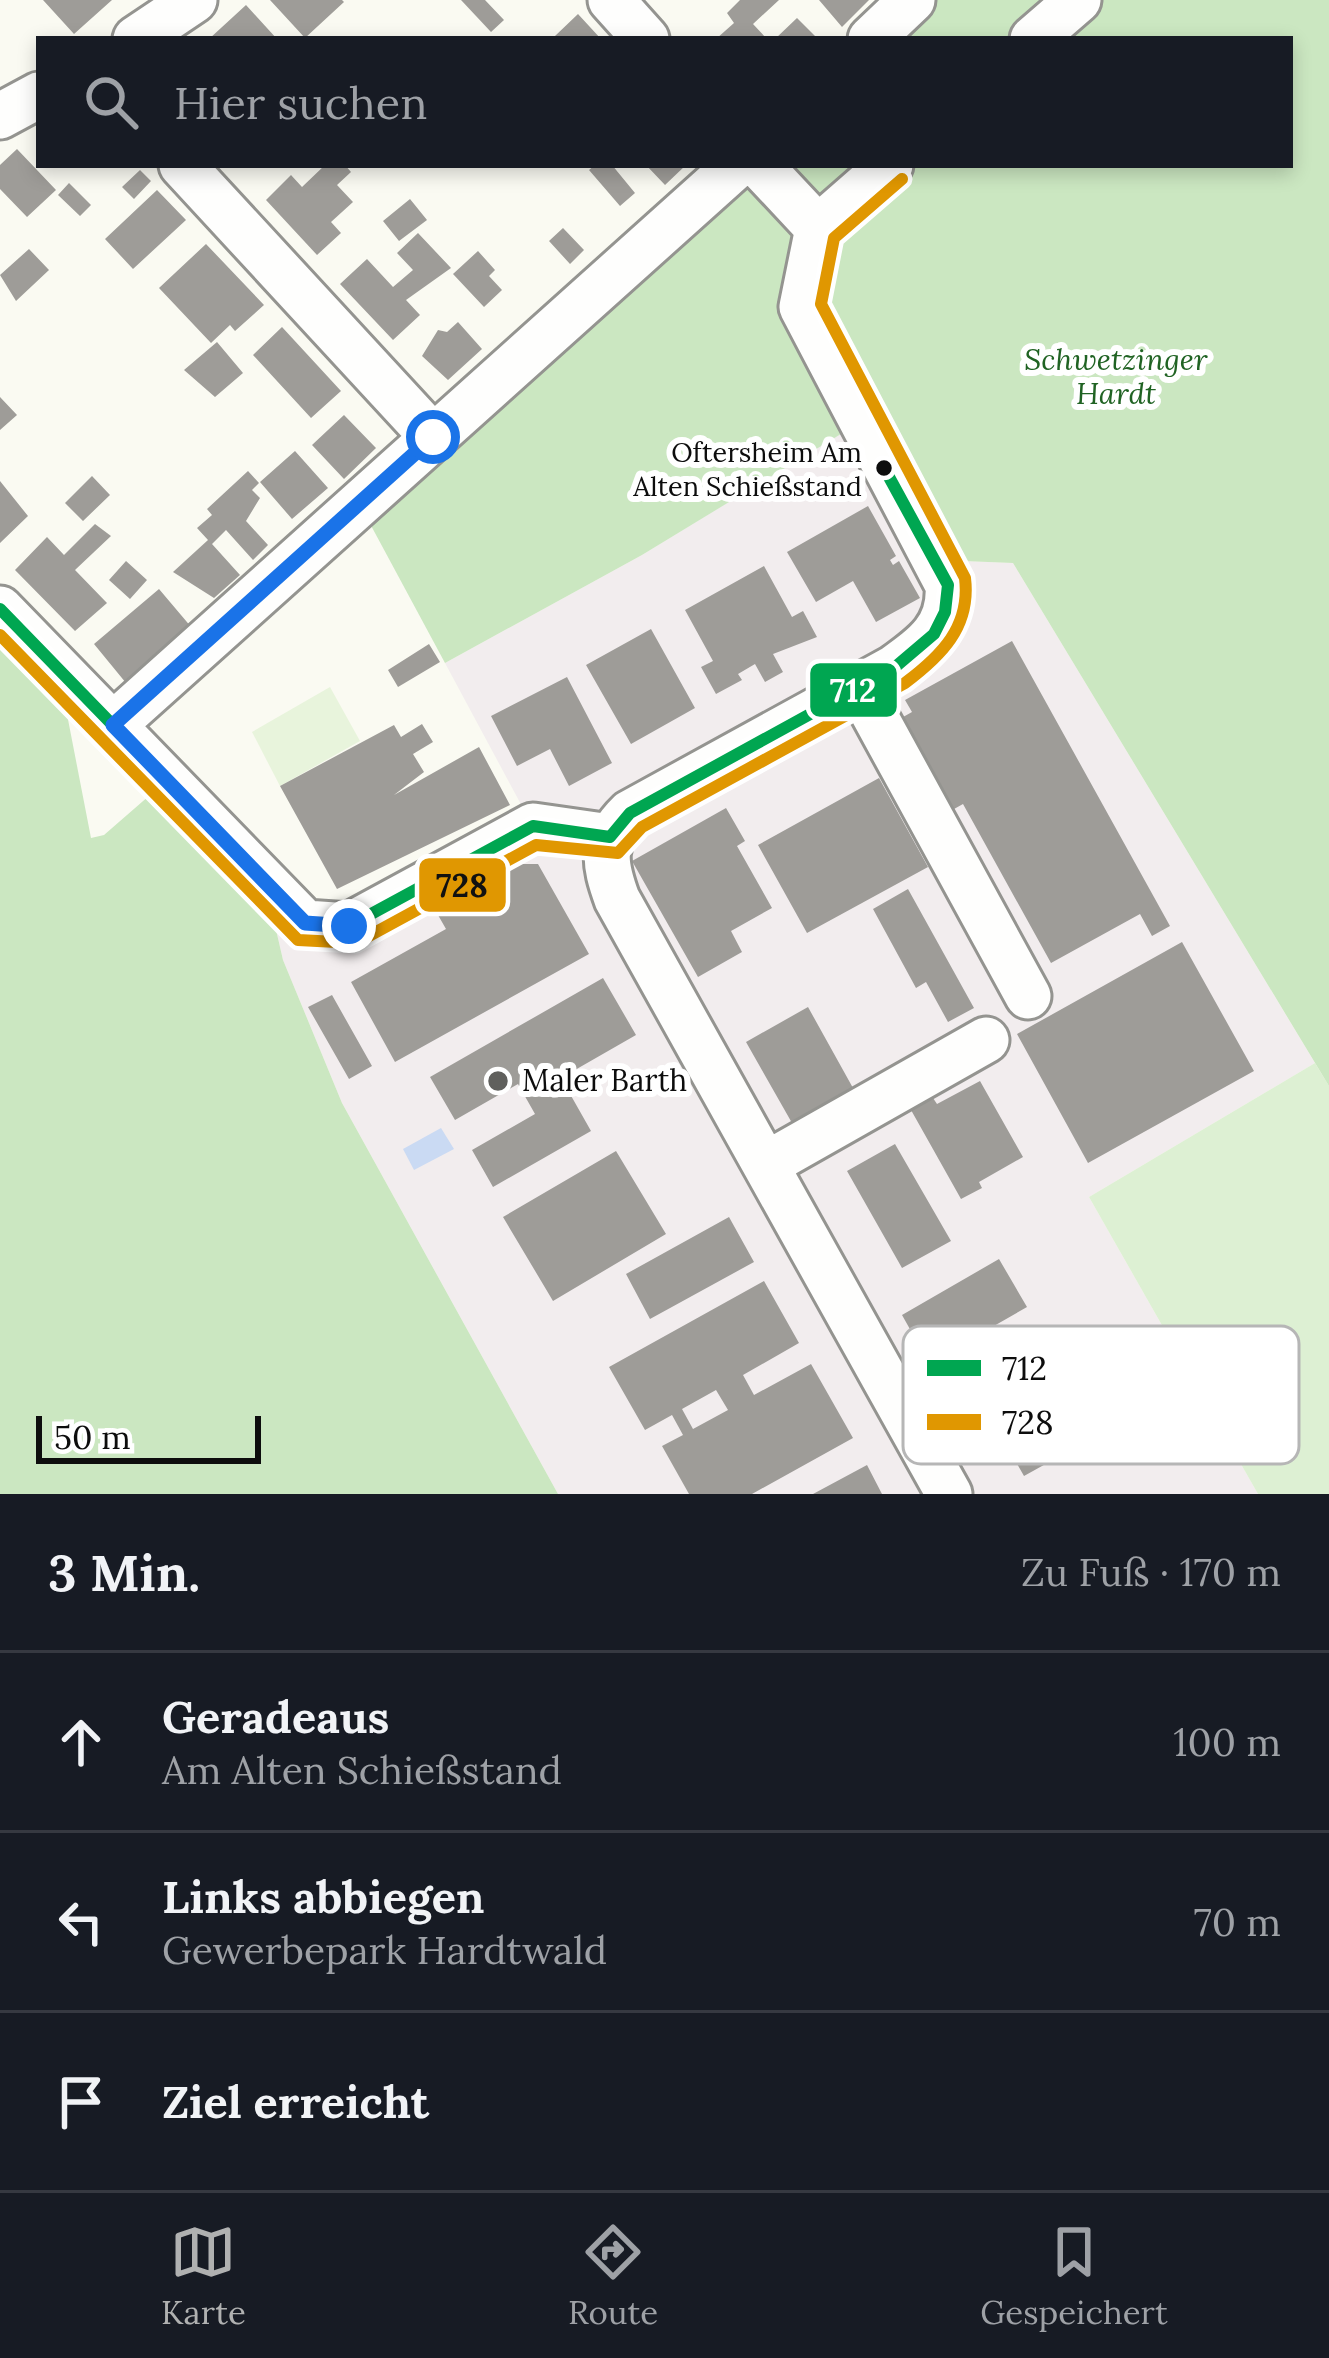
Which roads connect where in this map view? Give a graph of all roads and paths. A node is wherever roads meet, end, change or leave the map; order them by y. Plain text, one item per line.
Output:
1 (610, 0) edge
2 (912, 0) edge
3 (1078, 0) edge
4 (190, 1) edge
5 (140, 36) edge
6 (643, 36) edge
7 (874, 36) edge
8 (1037, 36) edge
9 (36, 97) edge
10 (0, 116) edge
11 (185, 168) edge
12 (734, 168) edge
13 (762, 168) edge
14 (887, 168) edge
15 (818, 228) junction
16 (433, 437) junction
17 (0, 609) edge
18 (859, 686) junction
19 (113, 725) junction
20 (610, 837) junction
21 (1028, 996) dead end
22 (986, 1040) dead end
23 (767, 1164) junction
24 (903, 1411) edge
25 (932, 1464) edge
26 (949, 1494) edge

1 - 6 street
2 - 7 street
3 - 8 street
4 - 5 street
9 - 10 street
11 - 16 street
12 - 16 street
13 - 15 street
14 - 15 street
15 - 18 street
16 - 19 street
17 - 19 street
18 - 20 street
18 - 21 street
19 - 20 street
20 - 23 street
22 - 23 street
23 - 24 street
25 - 26 street

